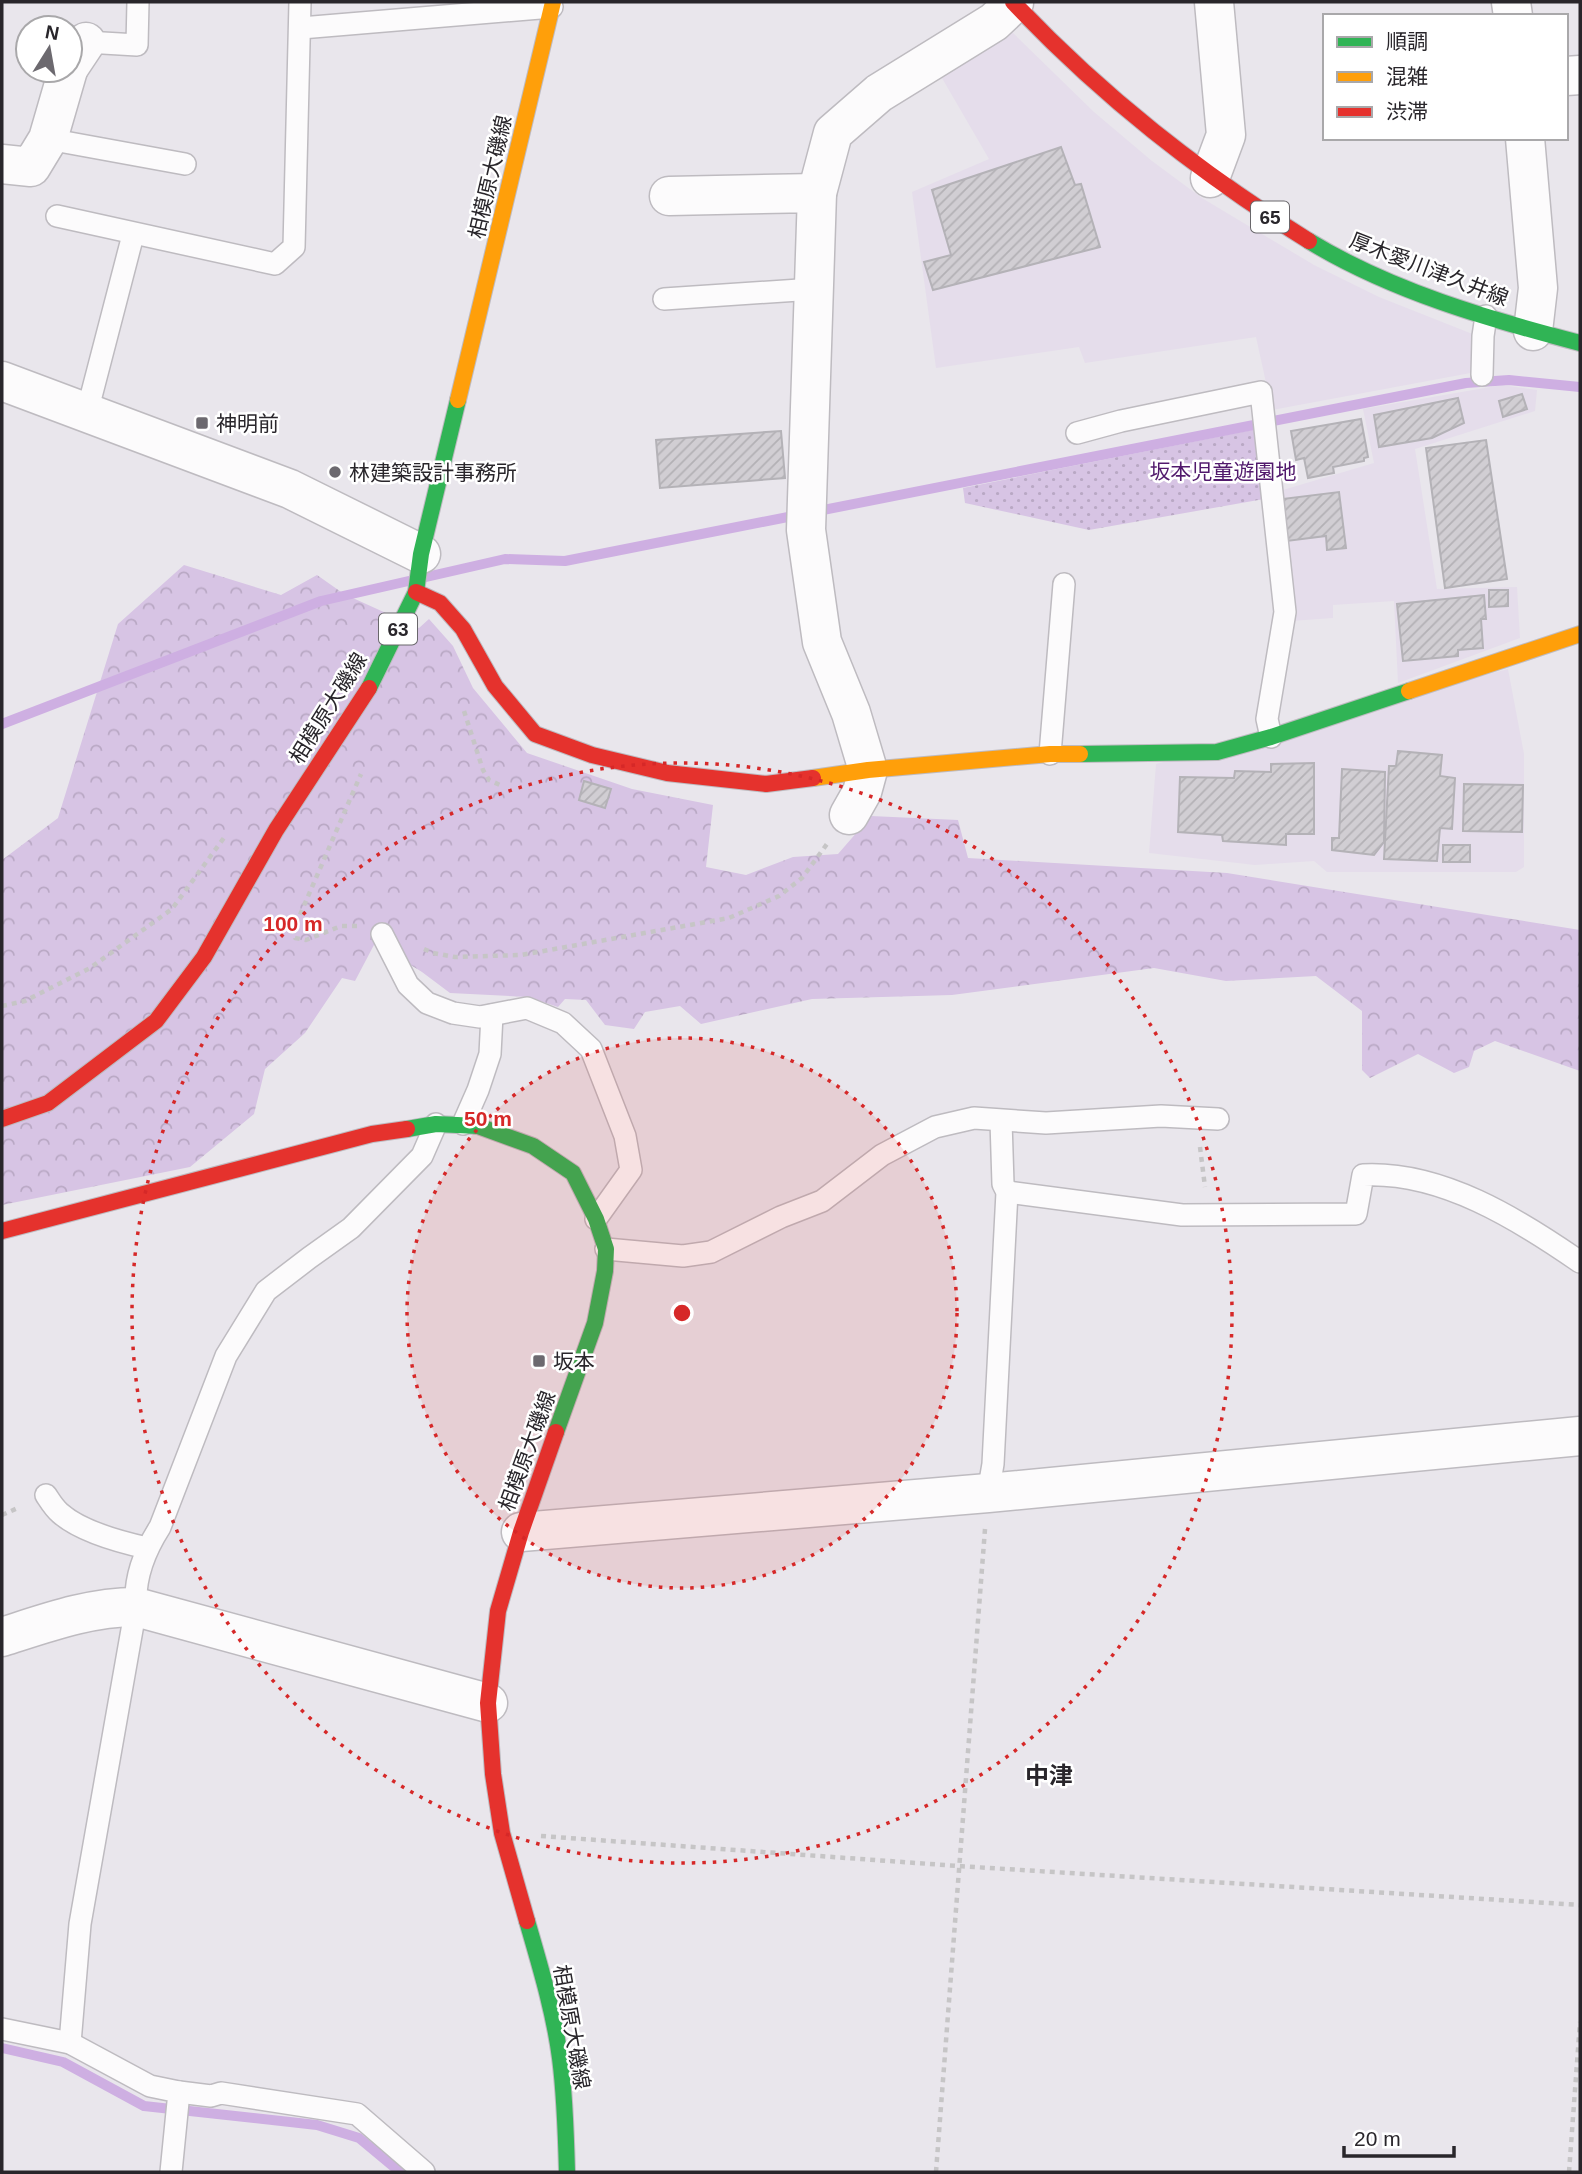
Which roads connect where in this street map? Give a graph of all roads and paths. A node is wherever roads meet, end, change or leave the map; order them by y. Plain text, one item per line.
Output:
1 (138, 2) edge
2 (300, 2) edge
3 (1014, 2) edge
4 (1213, 2) edge
5 (552, 4) edge
6 (301, 28) junction
7 (84, 57) edge
8 (67, 84) edge
9 (48, 139) junction
10 (1525, 140) edge
11 (2, 164) edge
12 (185, 164) dead end
13 (1210, 178) junction
14 (817, 193) junction
15 (669, 196) dead end
16 (57, 216) dead end
17 (133, 235) junction
18 (814, 289) junction
19 (664, 299) dead end
20 (1486, 316) junction
21 (1533, 331) junction
22 (1580, 342) edge
23 (1482, 375) dead end
24 (2, 381) edge
25 (87, 412) junction
26 (1077, 433) dead end
27 (421, 554) junction
28 (1064, 584) dead end
29 (415, 593) junction
30 (1580, 634) edge
31 (1271, 737) junction
32 (1050, 754) junction
33 (363, 769) dead end
34 (869, 770) junction
35 (849, 815) joint
36 (234, 825) dead end
37 (382, 933) junction
38 (2, 1006) edge
39 (492, 1014) junction
40 (1196, 1117) junction
41 (2, 1119) edge
42 (1217, 1119) dead end
43 (1001, 1121) junction
44 (436, 1124) junction
45 (463, 1124) junction
46 (1007, 1192) junction
47 (1209, 1215) junction
48 (596, 1219) junction
49 (2, 1231) edge
50 (606, 1249) junction
51 (1580, 1262) edge
52 (1580, 1436) edge
53 (988, 1493) junction
54 (46, 1495) dead end
55 (520, 1532) junction
56 (147, 1548) junction
57 (136, 1607) junction
58 (2, 1637) edge
59 (488, 1703) junction
60 (502, 1833) junction
61 (958, 1866) junction
62 (1580, 1905) edge
63 (1580, 2022) edge
64 (2, 2029) edge
65 (69, 2043) junction
66 (178, 2102) junction
67 (171, 2172) edge
68 (424, 2172) edge
69 (567, 2172) edge
70 (936, 2172) edge
71 (1569, 2172) edge

1 - 7 lane
2 - 6 lane
3 - 13 main road, 厚木愛川津久井線 / 65
3 - 14 street
4 - 13 street
5 - 6 lane
5 - 27 main road, 相模原大磯線 / 63
6 - 17 lane
8 - 9 street
9 - 11 street
9 - 12 lane
10 - 21 street
13 - 20 main road, 厚木愛川津久井線 / 65
14 - 15 street
14 - 18 street
16 - 17 lane
17 - 25 lane
18 - 19 lane
18 - 34 street
20 - 21 main road, 厚木愛川津久井線 / 65
20 - 23 lane
21 - 22 main road, 厚木愛川津久井線 / 65
24 - 25 street
25 - 27 street
26 - 31 lane
27 - 29 main road, 相模原大磯線 / 63
28 - 32 lane
29 - 34 main road
29 - 41 main road, 相模原大磯線 / 63
30 - 31 main road
31 - 32 main road
32 - 34 main road
33 - 37 path
34 - 35 street
35 - 37 path
36 - 38 path
37 - 39 lane
39 - 45 lane
39 - 48 lane
40 - 42 lane
40 - 43 lane
40 - 47 path
43 - 46 lane
43 - 50 lane
44 - 45 main road, 相模原大磯線
44 - 49 main road, 相模原大磯線
44 - 56 lane
45 - 48 main road, 相模原大磯線
46 - 47 lane
46 - 53 lane
47 - 51 lane
48 - 50 main road, 相模原大磯線
50 - 55 main road, 相模原大磯線
52 - 53 street
53 - 55 street
53 - 61 path
54 - 56 lane
55 - 59 main road, 相模原大磯線
56 - 57 lane
57 - 58 street
57 - 59 street
57 - 65 lane
59 - 60 main road, 相模原大磯線
60 - 61 path
60 - 69 main road, 相模原大磯線
61 - 62 path
61 - 70 path
63 - 71 path
64 - 65 lane
65 - 66 lane
66 - 67 lane
66 - 68 lane

